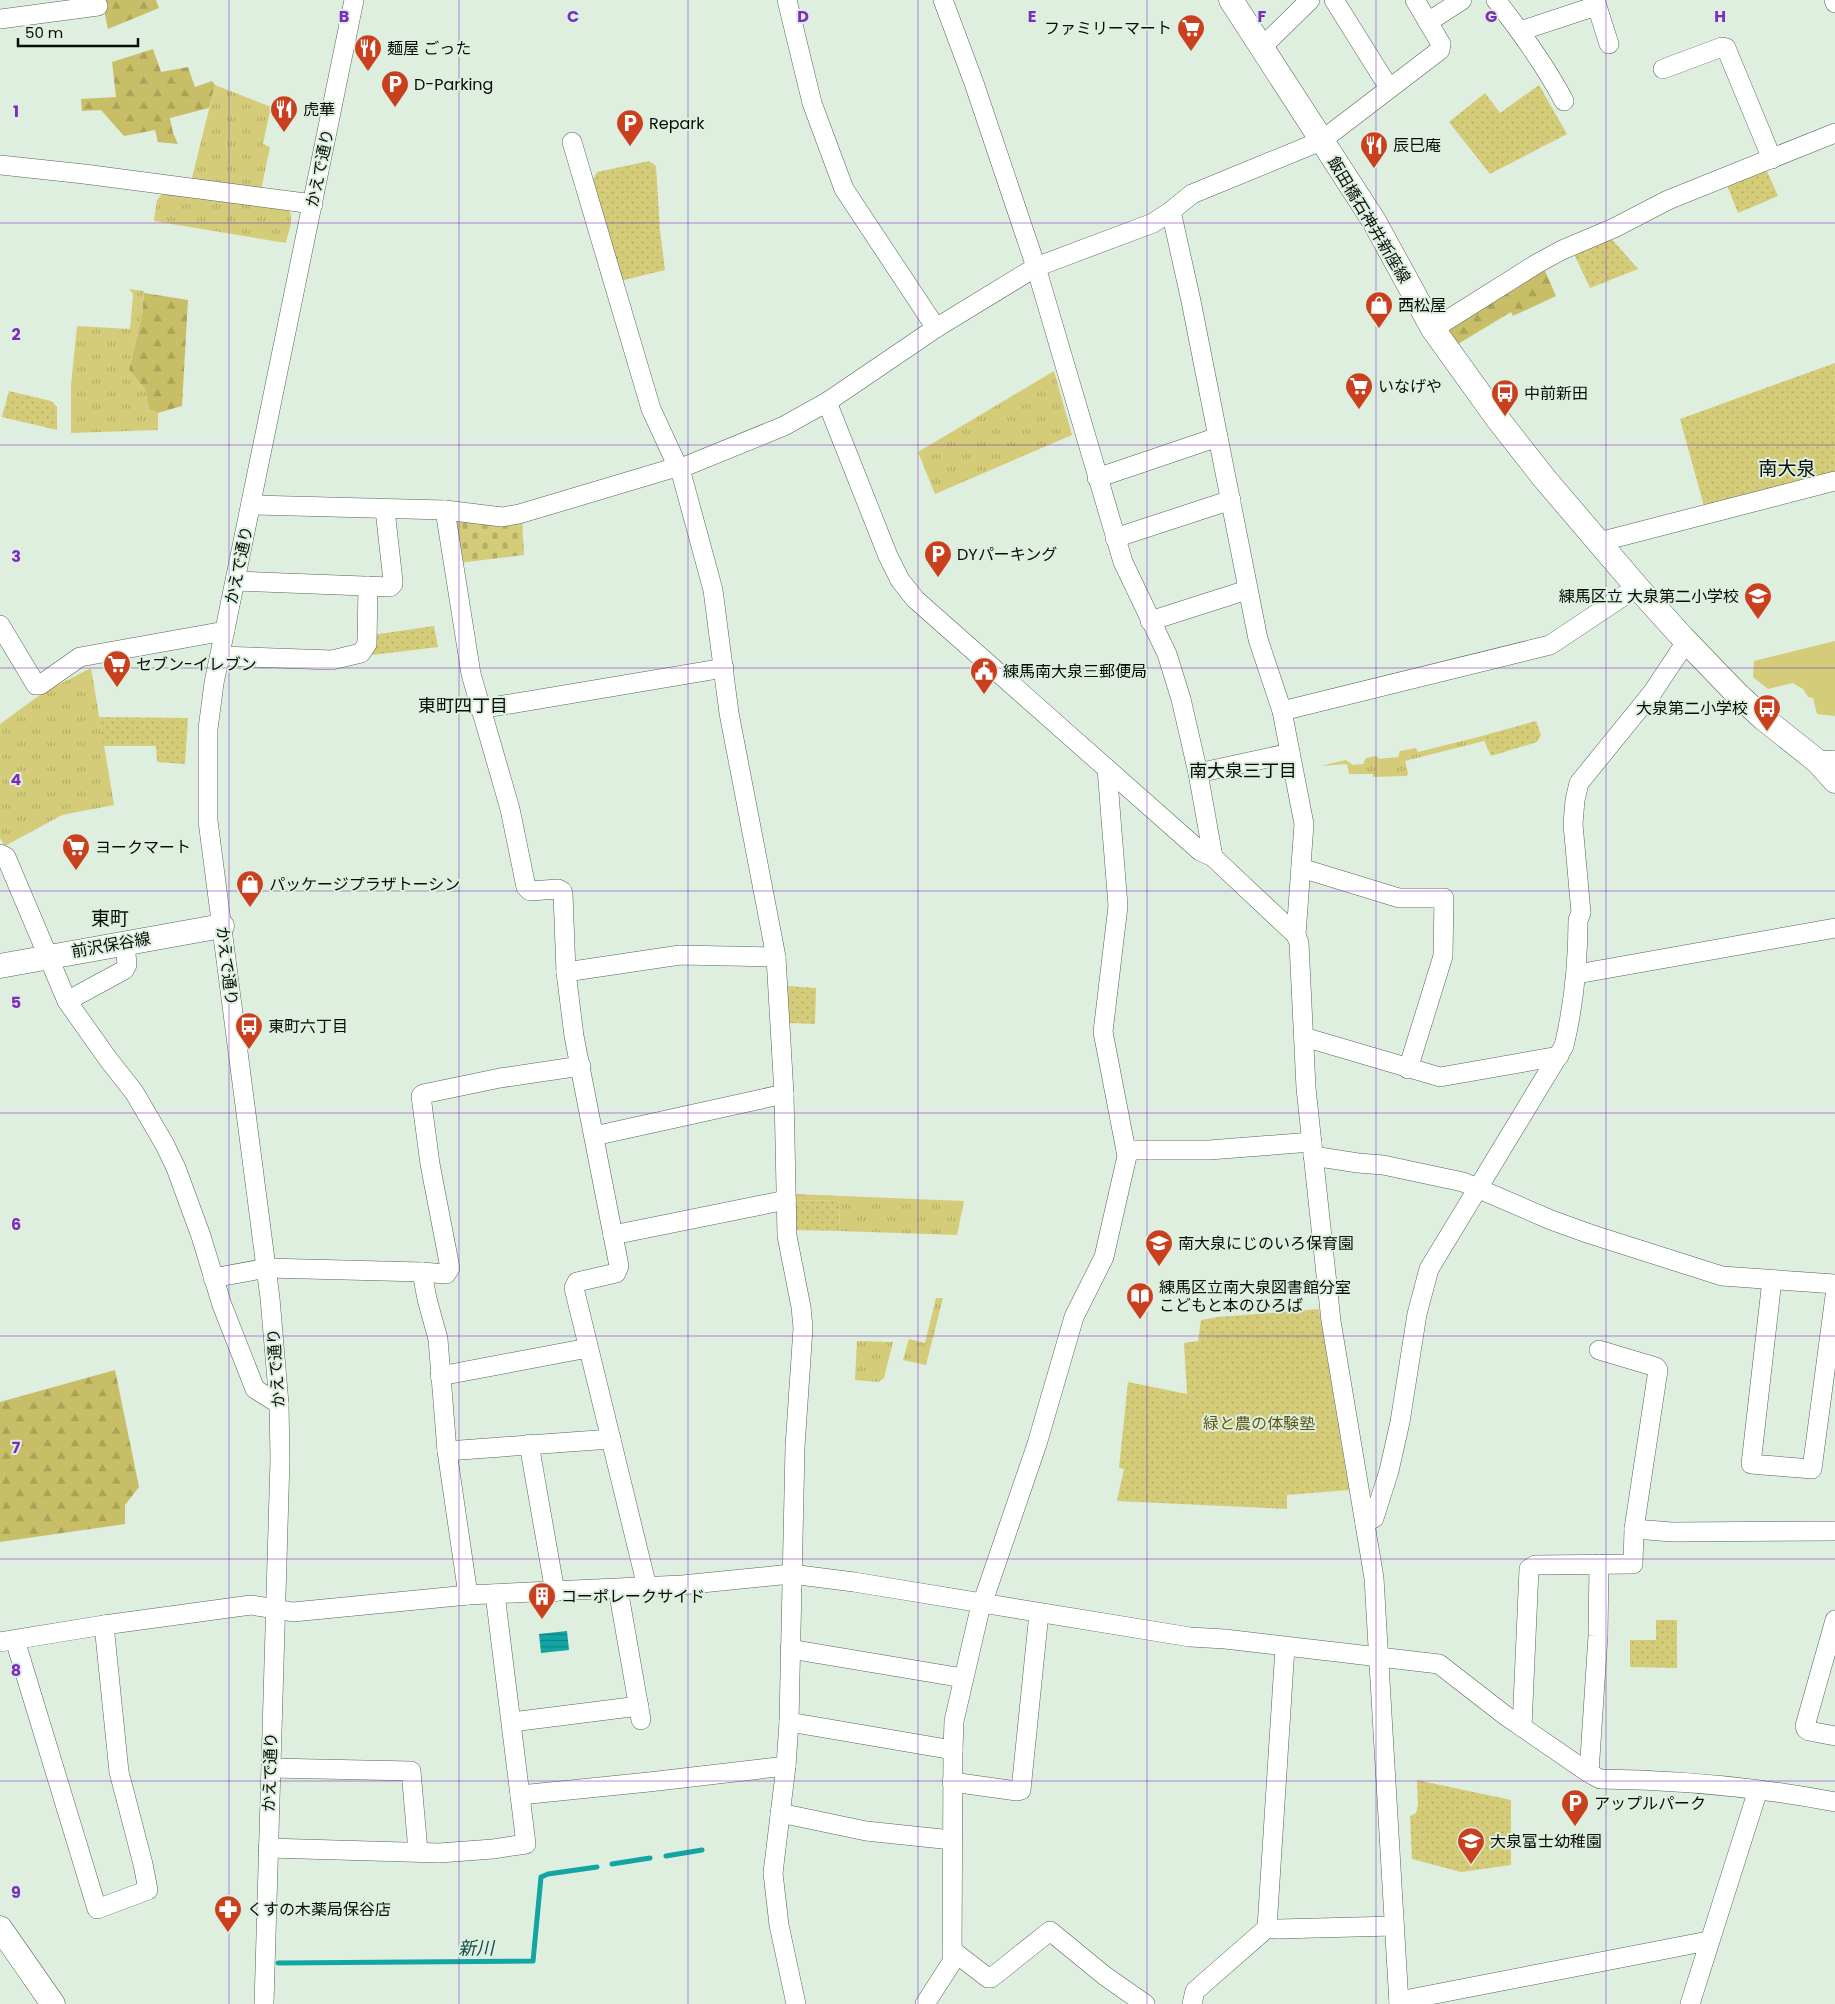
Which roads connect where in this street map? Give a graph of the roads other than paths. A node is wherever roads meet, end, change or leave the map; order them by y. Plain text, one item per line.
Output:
1 (354, 0) edge
2 (787, 0) edge
3 (943, 0) edge
4 (1231, 0) edge
5 (1310, 0) edge
6 (1334, 0) edge
7 (1415, 0) edge
8 (1462, 0) edge
9 (1496, 0) edge
10 (1596, 3) edge
11 (98, 6) dead end
12 (0, 19) edge
13 (1428, 22) junction
14 (1520, 31) junction
15 (1609, 44) dead end
16 (1261, 48) junction
17 (1662, 68) dead end
18 (1389, 88) junction
19 (1564, 101) dead end
20 (1835, 134) edge
21 (1321, 140) junction
22 (572, 142) dead end
23 (1772, 159) junction
24 (0, 165) edge
25 (313, 204) junction
26 (1171, 211) junction
27 (1036, 266) junction
28 (936, 328) junction
29 (1433, 329) junction
30 (827, 402) junction
31 (1218, 437) junction
32 (677, 468) junction
33 (1097, 478) junction
34 (1835, 480) edge
35 (1231, 500) junction
36 (252, 504) junction
37 (385, 510) junction
38 (445, 510) junction
39 (1115, 538) junction
40 (1599, 542) junction
41 (236, 581) junction
42 (368, 586) junction
43 (1637, 587) junction
44 (1247, 590) junction
45 (1150, 621) junction
46 (0, 625) edge
47 (225, 631) junction
48 (1686, 642) junction
49 (220, 656) junction
50 (724, 668) junction
51 (480, 709) junction
52 (1282, 710) junction
53 (1290, 753) junction
54 (1826, 760) edge
55 (1107, 769) junction
56 (1198, 773) junction
57 (1835, 781) edge
58 (0, 854) edge
59 (1214, 857) junction
60 (1301, 868) junction
61 (222, 926) junction
62 (1835, 928) edge
63 (1296, 935) junction
64 (125, 943) junction
65 (47, 957) junction
66 (776, 957) junction
67 (0, 966) edge
68 (566, 972) junction
69 (1577, 974) junction
70 (67, 1001) junction
71 (1304, 1037) junction
72 (1559, 1056) junction
73 (581, 1066) junction
74 (1408, 1069) junction
75 (784, 1094) junction
76 (594, 1136) junction
77 (1312, 1149) junction
78 (1126, 1150) junction
79 (1476, 1189) junction
80 (786, 1200) junction
81 (613, 1236) junction
82 (267, 1268) junction
83 (422, 1272) junction
84 (213, 1278) junction
85 (1772, 1280) junction
86 (1835, 1284) edge
87 (1835, 1296) edge
88 (588, 1348) junction
89 (1599, 1350) dead end
90 (440, 1376) junction
91 (279, 1404) junction
92 (612, 1438) junction
93 (529, 1444) junction
94 (447, 1451) junction
95 (1365, 1523) junction
96 (1634, 1529) junction
97 (1835, 1532) edge
98 (1599, 1564) junction
99 (791, 1574) junction
100 (647, 1587) junction
101 (618, 1589) junction
102 (555, 1592) junction
103 (495, 1594) junction
104 (468, 1595) junction
105 (982, 1603) junction
106 (274, 1610) junction
107 (1039, 1613) junction
108 (1835, 1620) edge
109 (104, 1625) junction
110 (8, 1641) edge
111 (1285, 1647) junction
112 (790, 1649) junction
113 (1380, 1657) junction
114 (963, 1678) junction
115 (512, 1722) junction
116 (789, 1722) junction
117 (1522, 1727) junction
118 (1835, 1736) edge
119 (953, 1750) junction
120 (786, 1766) junction
121 (271, 1768) junction
122 (1589, 1773) junction
123 (952, 1782) junction
124 (1758, 1790) junction
125 (520, 1795) junction
126 (1835, 1802) edge
127 (780, 1813) junction
128 (952, 1840) junction
129 (268, 1848) junction
130 (418, 1851) junction
131 (1394, 1926) junction
132 (1267, 1928) junction
133 (2, 1934) edge
134 (1708, 1941) junction
135 (953, 1951) junction
136 (1399, 2003) edge
137 (53, 2004) edge
138 (264, 2004) edge
139 (796, 2004) edge
140 (925, 2004) edge
141 (1145, 2004) edge
142 (1192, 2004) edge
143 (1690, 2004) edge

1 - 25 street, かえで通り
2 - 28 street
3 - 27 street
4 - 16 main road, 飯田橋石神井新座線
5 - 16 street
6 - 18 street
7 - 13 street
8 - 13 street
9 - 14 street
10 - 14 street
10 - 15 street
11 - 12 street
13 - 18 street
14 - 19 street
16 - 21 main road, 飯田橋石神井新座線
17 - 23 street
18 - 21 street
20 - 23 street
21 - 26 street
21 - 29 main road, 飯田橋石神井新座線
22 - 32 street
23 - 29 street
24 - 25 street
25 - 36 street, かえで通り
26 - 27 street
26 - 31 street
27 - 28 street
27 - 33 street
28 - 30 street
29 - 40 main road, 飯田橋石神井新座線
30 - 32 street
30 - 55 street
31 - 33 street
31 - 35 street
32 - 38 street
32 - 50 street
33 - 39 street
34 - 40 street
35 - 39 street
35 - 44 street
36 - 37 street
36 - 41 street, かえで通り
37 - 38 street
37 - 42 street
38 - 51 street
39 - 45 street
40 - 43 main road, 飯田橋石神井新座線
41 - 42 street
41 - 47 street, かえで通り
42 - 49 street
43 - 48 main road, 飯田橋石神井新座線
43 - 52 street
44 - 45 street
44 - 52 street
45 - 56 street
46 - 47 street
47 - 49 street, かえで通り
48 - 54 main road, 飯田橋石神井新座線
48 - 69 street
49 - 61 street, かえで通り
50 - 51 street
50 - 66 street
51 - 68 street
52 - 53 street
53 - 56 street
53 - 60 street
54 - 57 main road
55 - 59 street
55 - 78 street
56 - 59 street
58 - 65 street
59 - 63 street
60 - 63 street
60 - 74 street
61 - 64 main road, 前沢保谷線
61 - 82 street, かえで通り
62 - 69 street
63 - 71 street
64 - 65 main road, 前沢保谷線
64 - 70 street
65 - 67 main road, 前沢保谷線
65 - 70 street
66 - 68 street
66 - 75 street
68 - 73 street
69 - 72 street
70 - 84 street
71 - 74 street
71 - 77 street
72 - 74 street
72 - 79 street
73 - 76 street
73 - 83 street
75 - 76 street
75 - 80 street
76 - 81 street
77 - 78 street
77 - 79 street
77 - 95 street
78 - 105 street
79 - 85 street
79 - 95 street
80 - 81 street
80 - 99 street
81 - 88 street
82 - 83 street
82 - 84 street
82 - 91 street, かえで通り
83 - 90 street
84 - 91 street
85 - 86 street
85 - 87 street
88 - 90 street
88 - 92 street
89 - 96 street
90 - 94 street
91 - 106 street, かえで通り
92 - 93 street
92 - 100 street
93 - 94 street
93 - 102 street
94 - 104 street
95 - 113 street
96 - 97 street
96 - 98 street
98 - 117 street
98 - 122 street
99 - 100 street
99 - 105 street
99 - 112 street
100 - 101 street
101 - 102 street
101 - 115 street
102 - 103 street
103 - 104 street
103 - 115 street
104 - 106 street
105 - 107 street
105 - 114 street
106 - 109 street
106 - 121 street, かえで通り
107 - 111 street
107 - 123 street
108 - 118 street
109 - 110 street
109 - 110 street
111 - 113 street
111 - 132 street
112 - 114 street
112 - 116 street
113 - 117 street
113 - 131 street
114 - 119 street
115 - 125 street
116 - 119 street
116 - 120 street
117 - 122 street
119 - 123 street
120 - 125 street
120 - 127 street
121 - 129 street, かえで通り
121 - 130 street
122 - 124 street
123 - 128 street
124 - 126 street
124 - 134 street
125 - 130 street
127 - 128 street
127 - 139 street
128 - 135 street
129 - 130 street
129 - 138 street, かえで通り
131 - 132 street
131 - 136 street
132 - 142 street
133 - 137 main road
134 - 136 street
134 - 143 street
135 - 140 street
135 - 141 street

